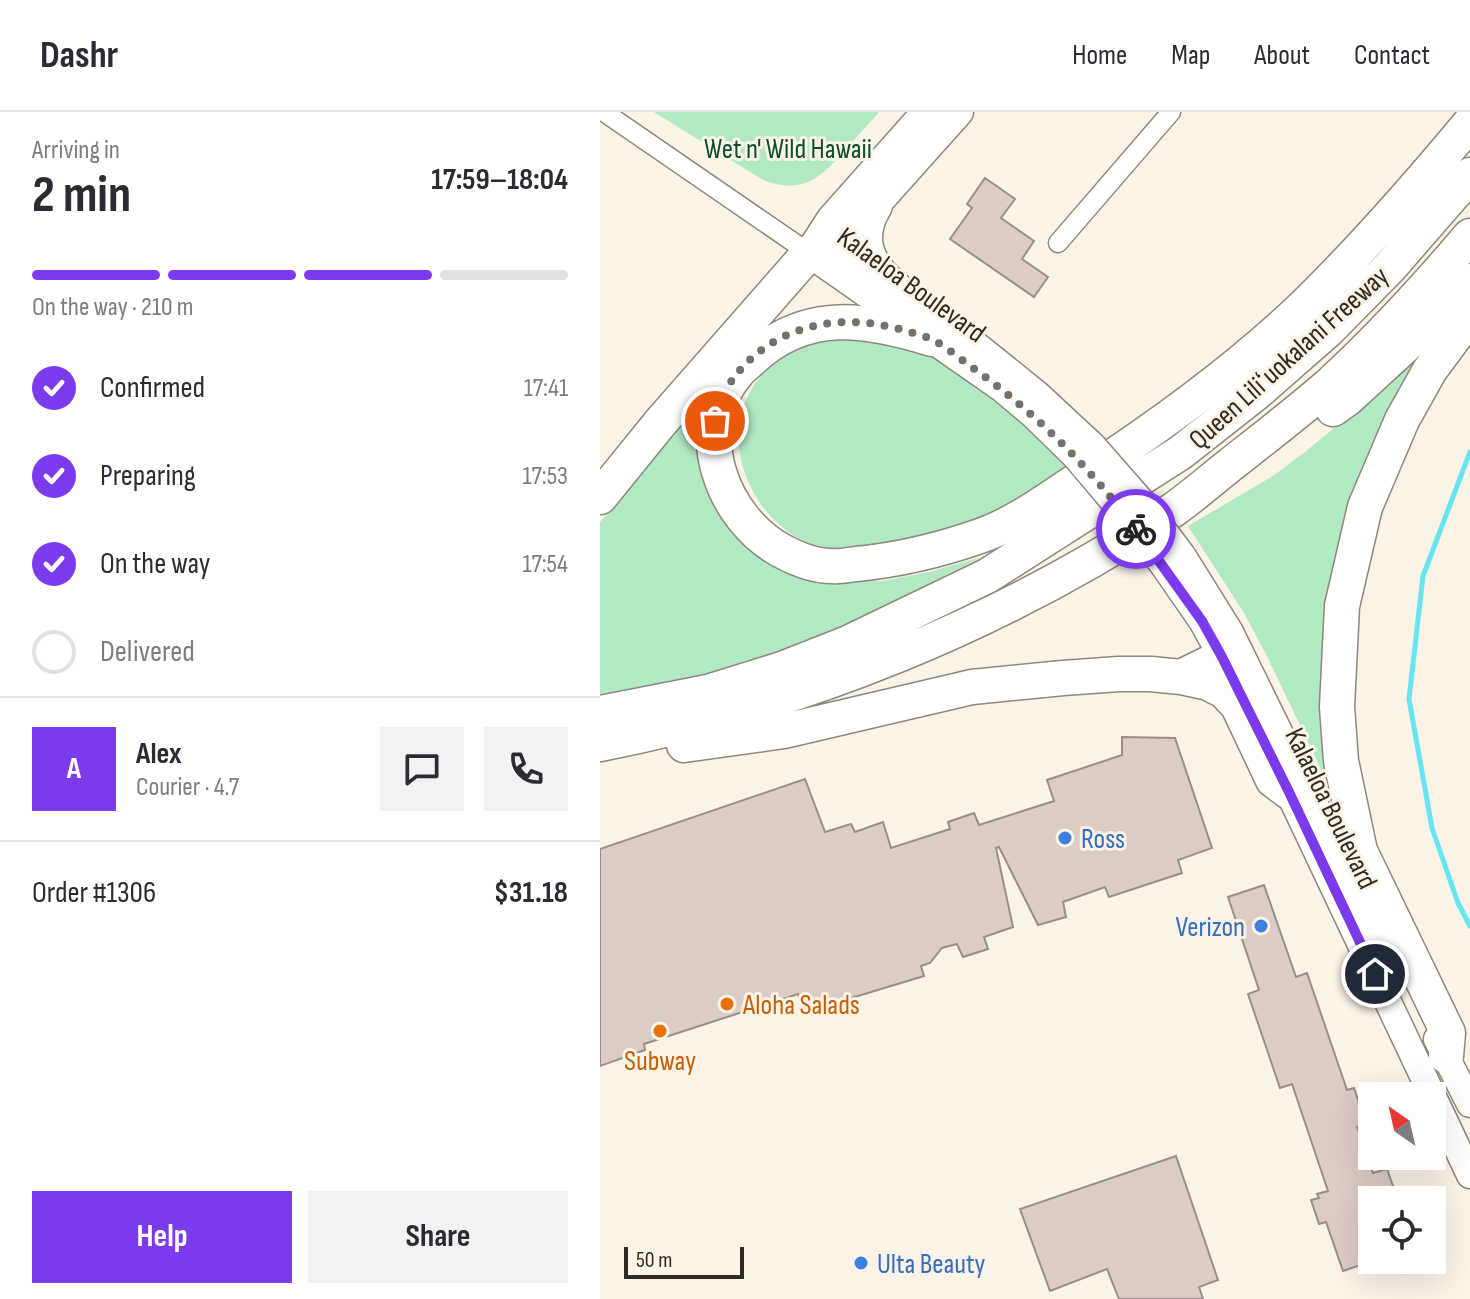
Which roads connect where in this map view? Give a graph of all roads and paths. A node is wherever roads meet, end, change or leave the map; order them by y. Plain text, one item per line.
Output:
1 (604, 112) edge
2 (926, 112) edge
3 (959, 112) edge
4 (1171, 112) edge
5 (1470, 123) edge
6 (1470, 175) edge
7 (881, 201) junction
8 (1470, 236) edge
9 (1058, 243) dead end
10 (809, 253) junction
11 (1470, 281) edge
12 (1470, 316) edge
13 (928, 324) junction
14 (600, 497) edge
15 (1174, 509) junction
16 (1173, 560) junction
17 (1222, 657) junction
18 (1181, 677) junction
19 (600, 713) edge
20 (600, 744) edge
21 (600, 752) edge
22 (1289, 792) junction
23 (1446, 1056) junction
24 (1470, 1104) edge
25 (1470, 1175) edge

1 - 10 street
2 - 10 main road
3 - 7 main road
4 - 9 street
5 - 13 highway
6 - 19 highway, Queen Liliʻuokalani Freeway
7 - 10 main road
7 - 13 main road
8 - 15 highway, Queen Liliʻuokalani Freeway
10 - 13 main road, Kalaeloa Boulevard
10 - 14 highway
11 - 15 highway
12 - 23 highway
13 - 16 main road, Kalaeloa Boulevard, bridge
15 - 20 highway, Queen Liliʻuokalani Freeway
16 - 17 main road, Kalaeloa Boulevard
16 - 23 main road, Kalaeloa Boulevard
17 - 18 highway
17 - 22 main road, Kalaeloa Boulevard
18 - 21 highway
18 - 22 highway
22 - 25 main road, Kalaeloa Boulevard
23 - 24 main road, Kalaeloa Boulevard

